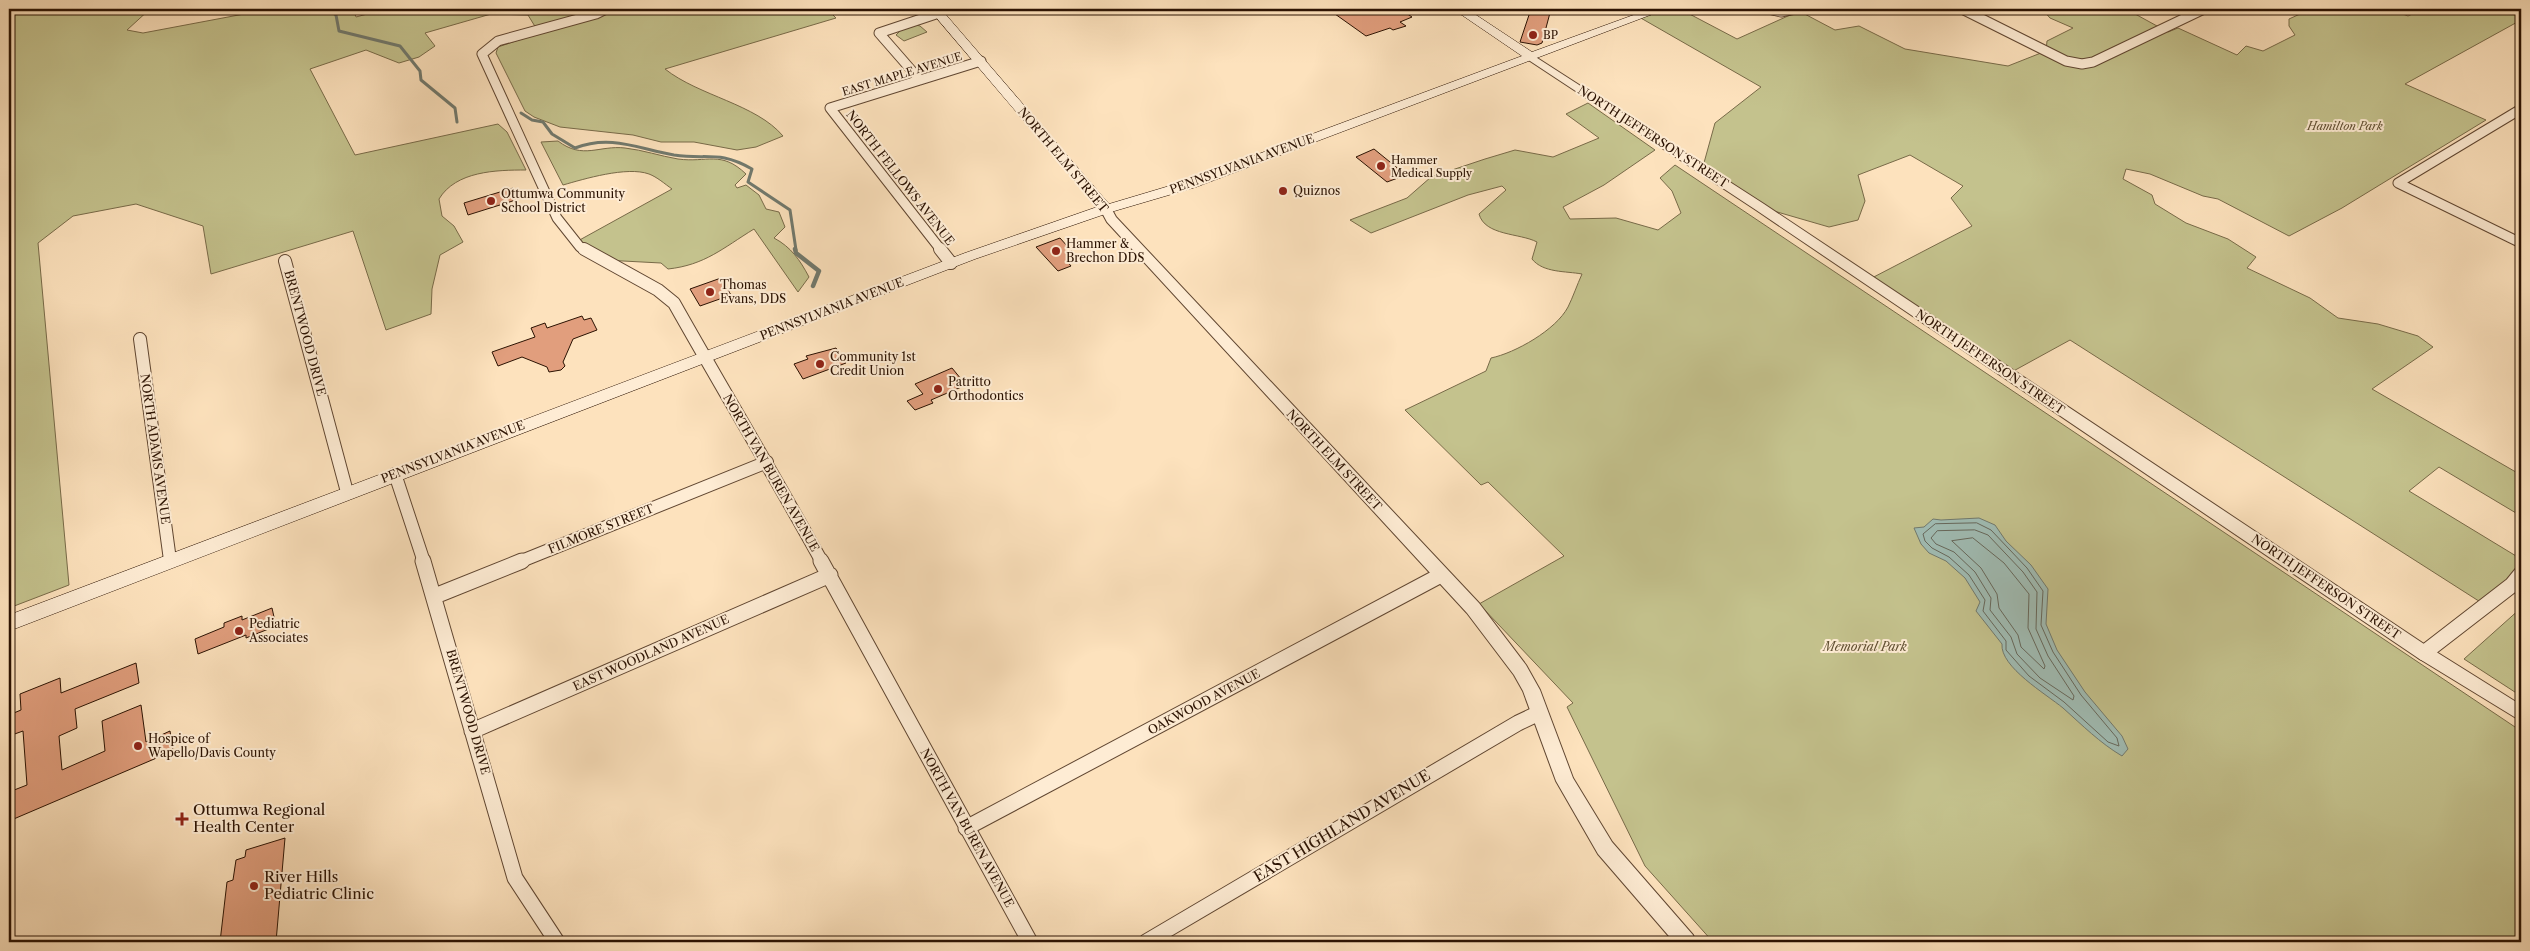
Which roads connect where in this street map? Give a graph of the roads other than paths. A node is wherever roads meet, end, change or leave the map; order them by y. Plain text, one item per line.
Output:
1 (606, 9) edge
2 (1459, 9) edge
3 (1660, 9) edge
4 (1768, 9) edge
5 (1795, 9) edge
6 (1962, 9) edge
7 (2204, 9) edge
8 (937, 11) edge
9 (1531, 57) junction
10 (981, 61) junction
11 (920, 80) junction
12 (830, 108) joint
13 (2521, 109) edge
14 (1106, 209) junction
15 (2521, 243) edge
16 (285, 261) dead end
17 (951, 263) junction
18 (140, 338) dead end
19 (705, 356) junction
20 (767, 462) junction
21 (394, 474) junction
22 (347, 492) junction
23 (170, 560) junction
24 (2521, 574) edge
25 (830, 575) junction
26 (1441, 575) junction
27 (435, 596) junction
28 (9, 623) edge
29 (2424, 653) junction
30 (1539, 713) junction
31 (2521, 714) edge
32 (472, 731) junction
33 (966, 828) junction
34 (557, 942) edge
35 (1030, 942) edge
36 (1146, 942) edge
37 (1686, 942) edge

1 - 19 street, NORTH VAN BUREN AVENUE
2 - 9 main road, NORTH JEFFERSON STREET
3 - 9 main road, PENNSYLVANIA AVENUE
4 - 5 street
6 - 7 street
8 - 10 main road, NORTH ELM STREET
8 - 11 street
9 - 14 main road, PENNSYLVANIA AVENUE
9 - 29 street, NORTH JEFFERSON STREET
10 - 11 street, EAST MAPLE AVENUE
10 - 14 main road, NORTH ELM STREET
11 - 12 street, EAST MAPLE AVENUE
12 - 17 street, NORTH FELLOWS AVENUE
13 - 15 street
14 - 17 main road, PENNSYLVANIA AVENUE
14 - 26 street, NORTH ELM STREET
16 - 22 street, BRENTWOOD DRIVE
17 - 19 main road, PENNSYLVANIA AVENUE
18 - 23 street, NORTH ADAMS AVENUE
19 - 20 street, NORTH VAN BUREN AVENUE
19 - 21 main road, PENNSYLVANIA AVENUE
20 - 25 street, NORTH VAN BUREN AVENUE
20 - 27 street, FILMORE STREET
21 - 22 main road, PENNSYLVANIA AVENUE
21 - 27 street, BRENTWOOD DRIVE
22 - 23 main road, PENNSYLVANIA AVENUE
23 - 28 main road, PENNSYLVANIA AVENUE
24 - 29 street
25 - 32 street, EAST WOODLAND AVENUE
25 - 33 street, NORTH VAN BUREN AVENUE
26 - 30 street, NORTH ELM STREET
26 - 33 street, OAKWOOD AVENUE
27 - 32 street, BRENTWOOD DRIVE
29 - 31 street, NORTH JEFFERSON STREET
30 - 36 street, EAST HIGHLAND AVENUE
30 - 37 street, NORTH ELM STREET
32 - 34 street, BRENTWOOD DRIVE
33 - 35 street, NORTH VAN BUREN AVENUE

